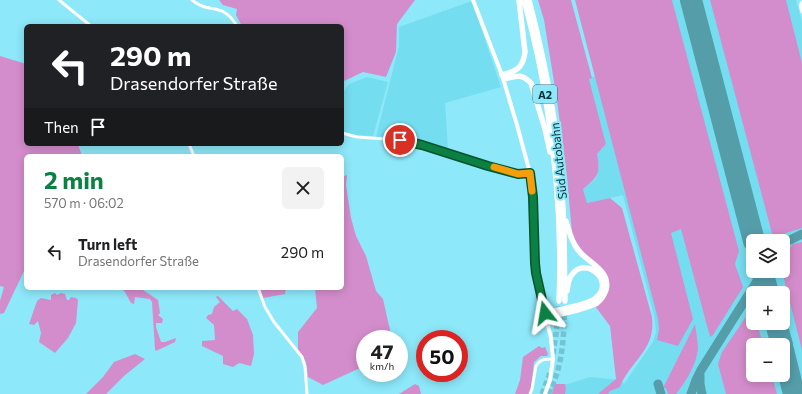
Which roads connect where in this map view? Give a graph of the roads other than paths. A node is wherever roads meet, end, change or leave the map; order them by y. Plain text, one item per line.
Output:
1 (59, 0) edge
2 (192, 0) edge
3 (473, 0) edge
4 (519, 0) edge
5 (524, 0) edge
6 (530, 0) edge
7 (802, 2) edge
8 (802, 12) edge
9 (89, 24) edge
10 (236, 24) edge
11 (503, 77) junction
12 (344, 134) edge
13 (555, 164) junction
14 (530, 173) junction
15 (563, 209) junction
16 (259, 290) edge
17 (562, 301) junction
18 (546, 315) junction
19 (553, 360) junction
20 (307, 394) edge
21 (530, 394) edge
22 (545, 394) edge

1 - 9 street
2 - 10 street
3 - 11 main road
4 - 11 highway
5 - 13 highway, Süd Autobahn / A2
6 - 15 highway, Süd Autobahn / A2
7 - 8 street
11 - 13 highway
11 - 14 main road
12 - 14 street
13 - 17 highway, Süd Autobahn / A2
14 - 18 main road
15 - 17 highway, Süd Autobahn / A2
15 - 18 highway
16 - 20 street
17 - 18 highway
18 - 19 main road
19 - 21 street
19 - 22 main road

